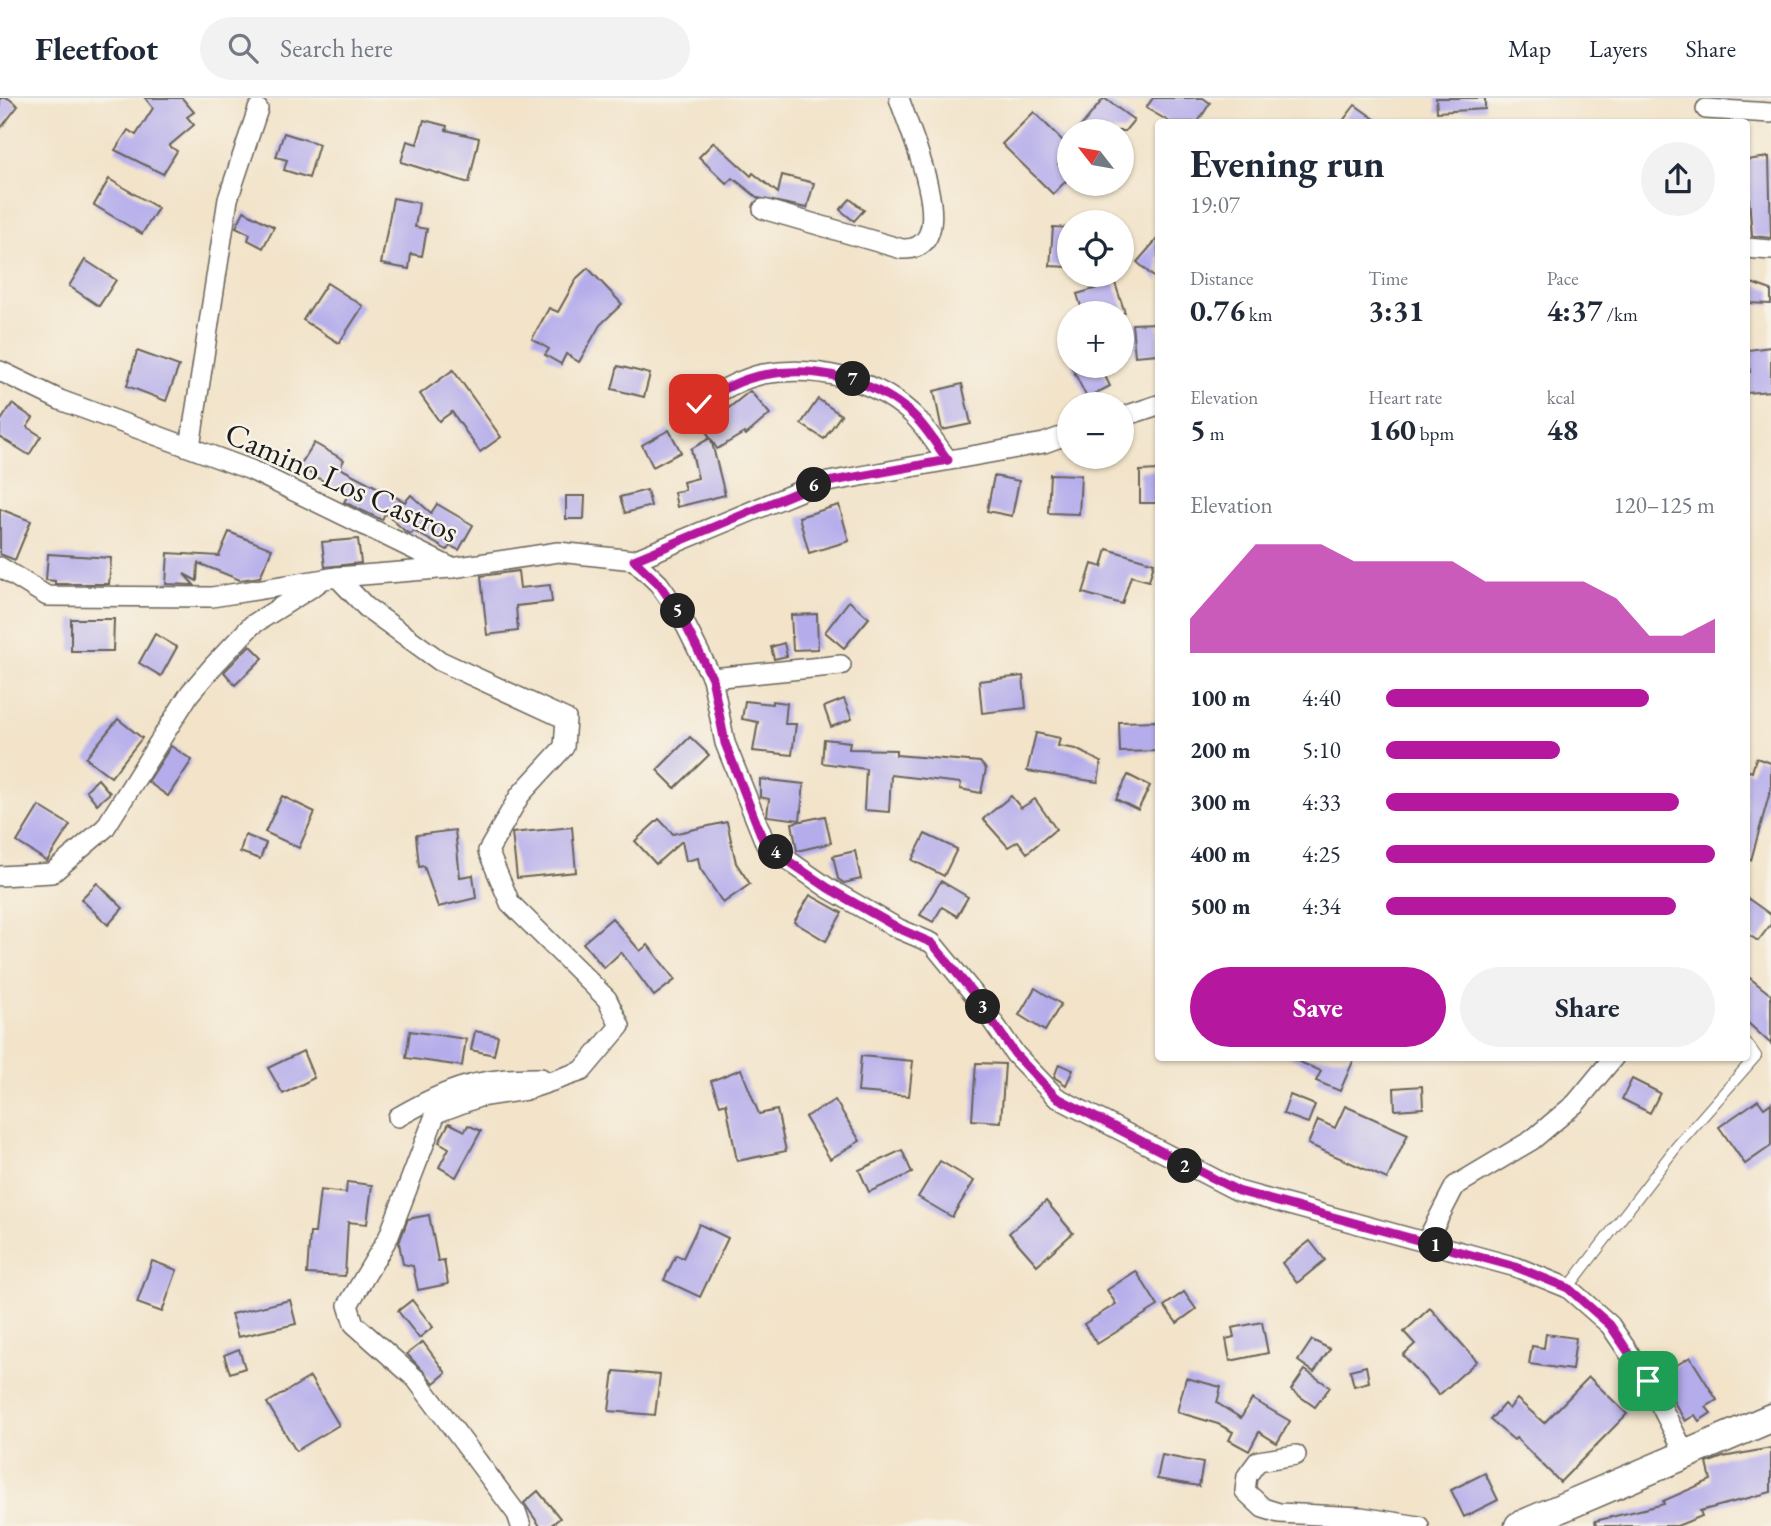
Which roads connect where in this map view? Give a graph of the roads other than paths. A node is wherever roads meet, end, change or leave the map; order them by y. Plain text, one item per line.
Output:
1 (899, 98) edge
2 (258, 109) dead end
3 (1705, 110) edge
4 (1771, 113) edge
5 (763, 209) dead end
6 (1750, 248) edge
7 (1771, 250) edge
8 (0, 371) edge
9 (699, 404) dead end
10 (1155, 406) edge
11 (1134, 413) edge
12 (1057, 438) edge
13 (190, 447) junction
14 (948, 460) junction
15 (634, 560) junction
16 (0, 567) edge
17 (452, 568) junction
18 (331, 578) junction
19 (841, 664) dead end
20 (712, 678) junction
21 (0, 876) edge
22 (1750, 1048) edge
23 (1611, 1061) edge
24 (559, 1079) junction
25 (398, 1117) dead end
26 (1426, 1242) junction
27 (1568, 1288) junction
28 (1771, 1418) edge
29 (1296, 1455) dead end
30 (1686, 1455) junction
31 (521, 1526) edge
32 (1419, 1526) edge
33 (1519, 1526) edge

1 - 5 street
2 - 13 street
3 - 4 street
6 - 7 street
8 - 13 street, Camino Los Castros
9 - 14 street
10 - 11 street
12 - 14 street
13 - 17 street, Camino Los Castros
14 - 15 street
15 - 17 street, Camino Los Castros
15 - 20 street
16 - 18 street
17 - 18 street
18 - 21 street
18 - 24 street
19 - 20 street
20 - 26 street
22 - 27 lane
23 - 26 street
24 - 25 street
24 - 31 street
26 - 27 street
27 - 30 street
28 - 30 street
29 - 32 street
30 - 33 street

